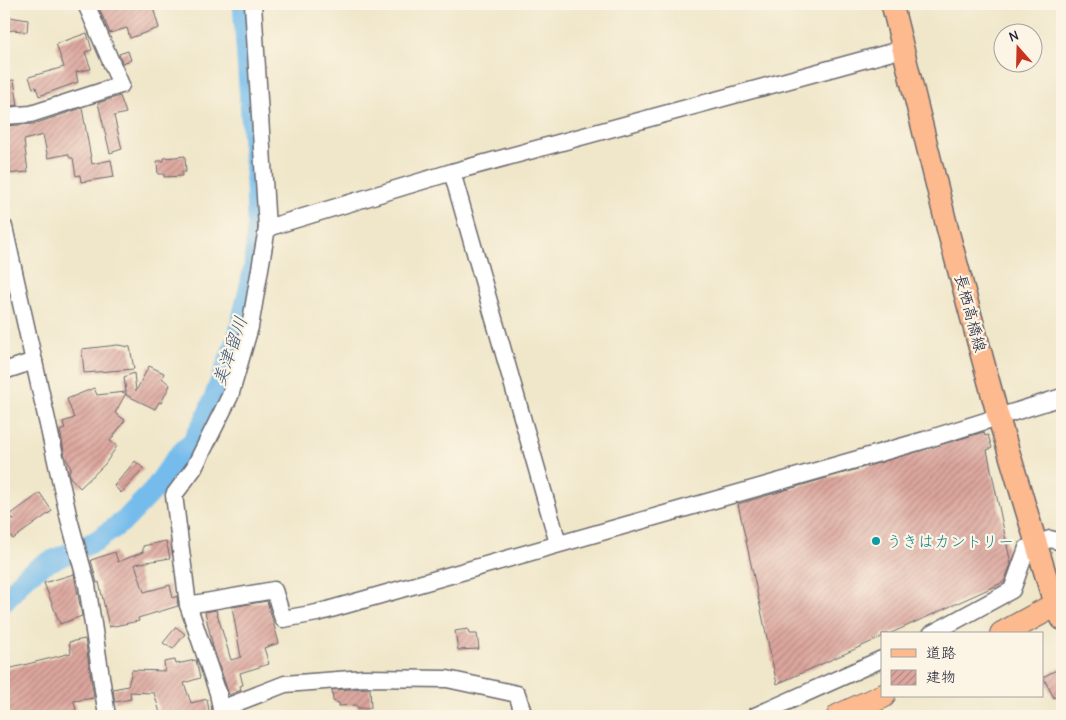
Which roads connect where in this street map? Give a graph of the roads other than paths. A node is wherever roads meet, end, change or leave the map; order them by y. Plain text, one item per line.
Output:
1 (86, 4) edge
2 (253, 4) edge
3 (892, 4) edge
4 (903, 49) junction
5 (4, 116) edge
6 (452, 172) junction
7 (4, 227) edge
8 (267, 228) junction
9 (34, 361) junction
10 (4, 371) edge
11 (1062, 397) edge
12 (998, 416) junction
13 (1062, 542) edge
14 (558, 543) junction
15 (1036, 543) junction
16 (188, 605) junction
17 (1060, 609) edge
18 (935, 632) edge
19 (1007, 632) edge
20 (881, 659) edge
21 (881, 697) edge
22 (221, 712) edge
23 (107, 716) edge
24 (524, 716) edge
25 (755, 716) edge
26 (839, 716) edge

1 - 5 street
2 - 8 street
3 - 4 main road, 長栖高橋線
4 - 6 street
4 - 12 main road, 長栖高橋線
6 - 8 street
6 - 14 street
7 - 9 street
8 - 16 street
9 - 10 street
9 - 23 street
11 - 12 street
12 - 14 street
12 - 15 main road, 長栖高橋線
13 - 15 street
14 - 16 street
15 - 17 main road, 長栖高橋線
15 - 18 street
16 - 22 street
17 - 19 highway
20 - 25 street
21 - 26 highway
22 - 24 street

